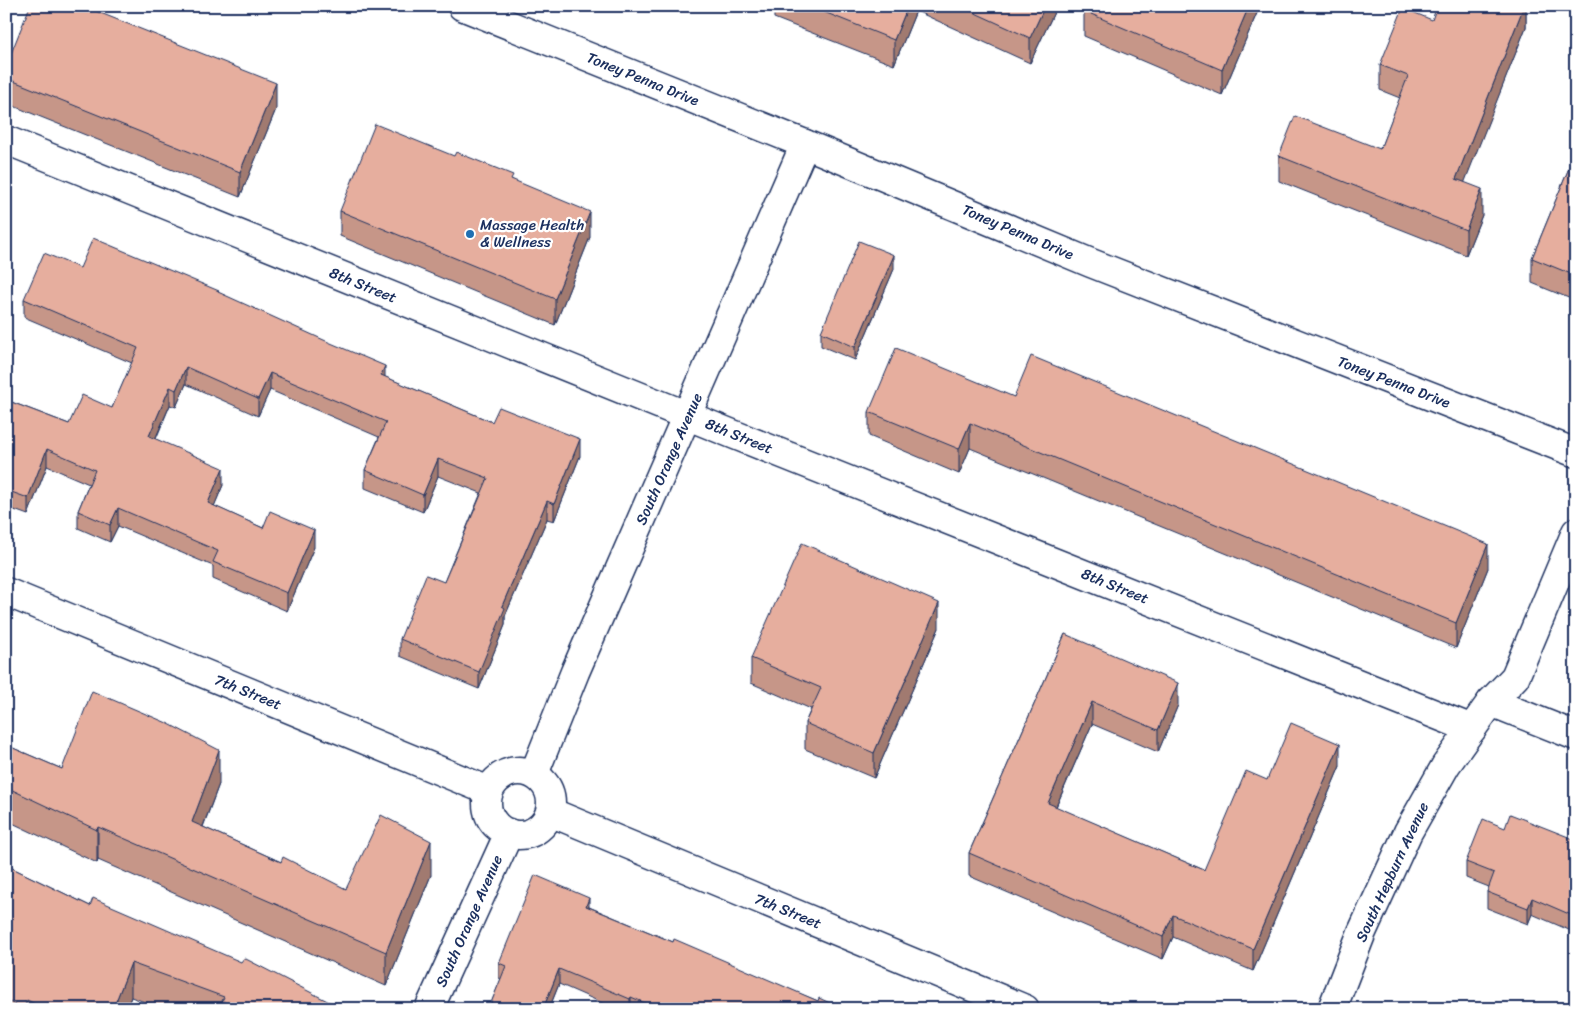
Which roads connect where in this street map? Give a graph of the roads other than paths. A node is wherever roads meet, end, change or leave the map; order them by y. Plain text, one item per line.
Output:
1 (462, 6) edge
2 (6, 140) edge
3 (805, 144) junction
4 (688, 416) junction
5 (1576, 453) edge
6 (1576, 532) edge
7 (6, 592) edge
8 (1491, 702) junction
9 (1472, 729) junction
10 (1576, 736) edge
11 (534, 774) junction
12 (489, 792) junction
13 (550, 812) junction
14 (509, 833) junction
15 (430, 1009) edge
16 (1025, 1009) edge
17 (1332, 1009) edge

1 - 3 street, Toney Penna Drive
2 - 4 street, 8th Street
3 - 4 street, South Orange Avenue
3 - 5 street, Toney Penna Drive
4 - 9 street, 8th Street
4 - 11 street, South Orange Avenue
6 - 8 street, South Hepburn Avenue
7 - 12 street, 7th Street
8 - 9 street, South Hepburn Avenue
8 - 10 street
9 - 17 street, South Hepburn Avenue
11 - 12 street
11 - 13 street
12 - 14 street
13 - 14 street
13 - 16 street, 7th Street
14 - 15 street, South Orange Avenue

